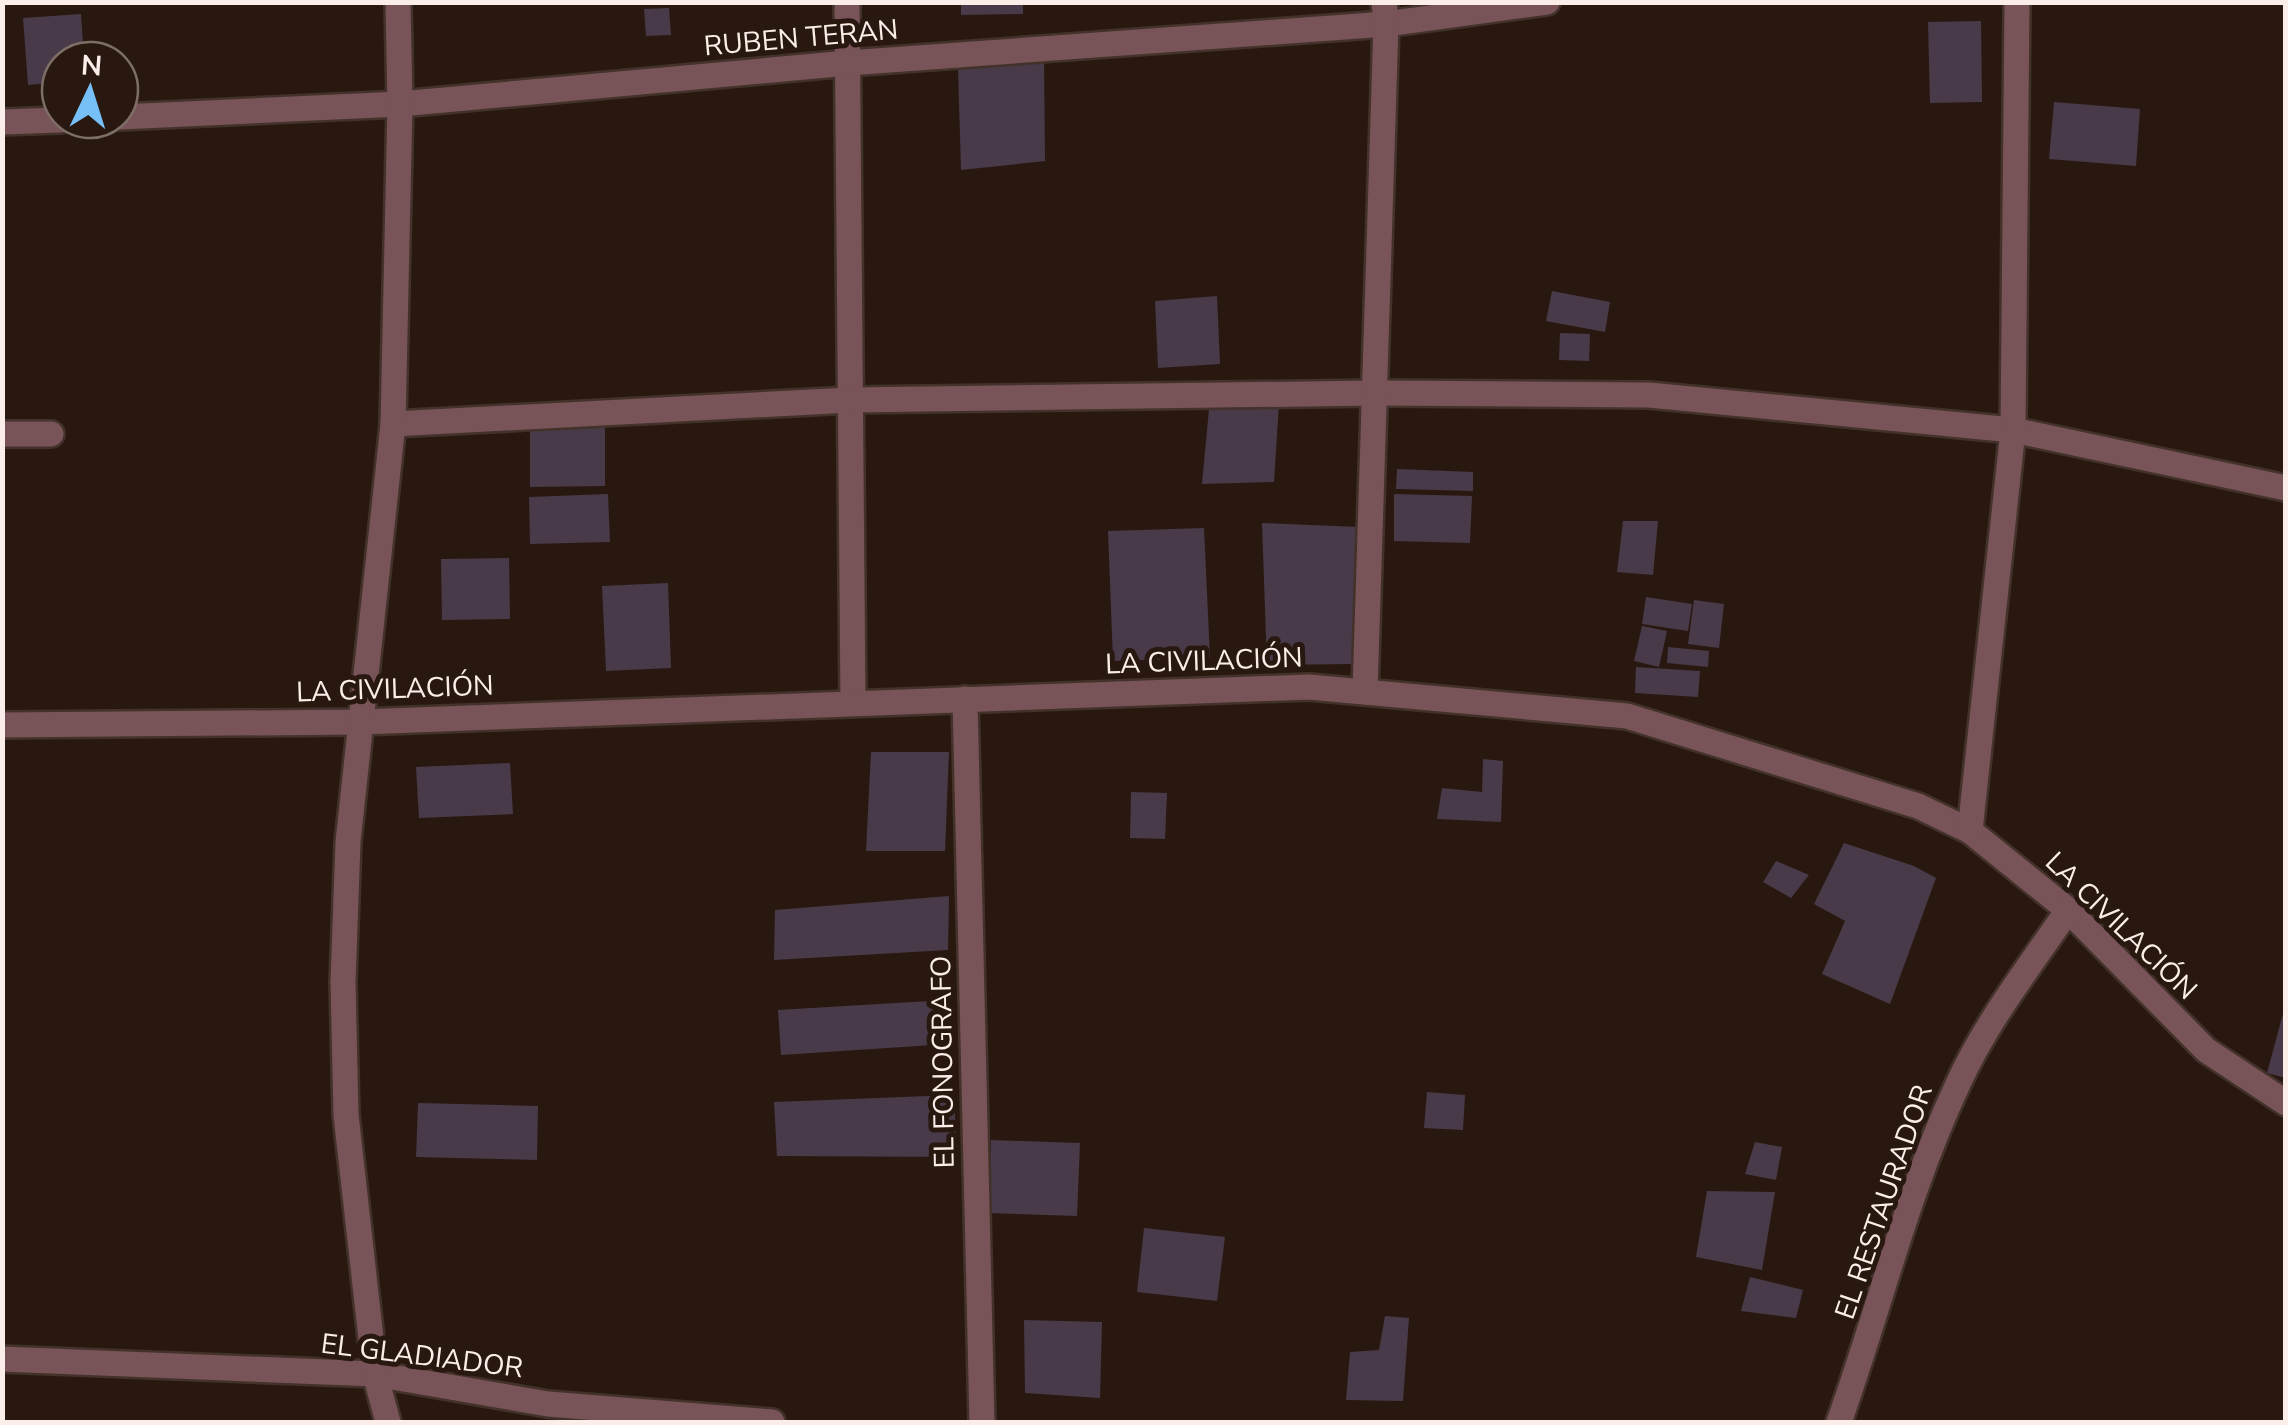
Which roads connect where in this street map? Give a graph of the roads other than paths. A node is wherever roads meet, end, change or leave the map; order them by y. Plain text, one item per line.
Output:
1 (398, 2) edge
2 (847, 2) edge
3 (1547, 2) edge
4 (2017, 2) edge
5 (1385, 13) edge
6 (848, 63) junction
7 (400, 104) junction
8 (140, 116) edge
9 (40, 121) edge
10 (2, 122) edge
11 (1374, 392) junction
12 (850, 400) junction
13 (393, 424) junction
14 (2013, 430) junction
15 (2, 434) edge
16 (51, 434) dead end
17 (2286, 488) edge
18 (1365, 692) junction
19 (964, 699) junction
20 (853, 702) junction
21 (360, 722) junction
22 (2, 726) edge
23 (1970, 830) junction
24 (2068, 910) junction
25 (2286, 1103) edge
26 (2, 1359) edge
27 (375, 1374) junction
28 (388, 1422) edge
29 (772, 1422) edge
30 (982, 1422) edge
31 (1840, 1422) edge

1 - 7 street
2 - 6 street
3 - 5 street, RUBEN TERAN
4 - 14 street
5 - 6 street, RUBEN TERAN
5 - 11 street
6 - 7 street, RUBEN TERAN
6 - 12 street
7 - 8 street, RUBEN TERAN
7 - 13 street
9 - 10 street
11 - 12 street
11 - 14 street
11 - 18 street
12 - 13 street
12 - 20 street
13 - 21 street
14 - 17 street
14 - 23 street
15 - 16 street
18 - 19 street, LA CIVILACIÓN
18 - 23 street, LA CIVILACIÓN
19 - 20 street, LA CIVILACIÓN
19 - 30 street, EL FONOGRAFO
20 - 21 street, LA CIVILACIÓN
21 - 22 street, LA CIVILACIÓN
21 - 27 street
23 - 24 street, LA CIVILACIÓN
24 - 25 street, LA CIVILACIÓN
24 - 31 street, EL RESTAURADOR
26 - 27 street, EL GLADIADOR
27 - 28 street
27 - 29 street, EL GLADIADOR

